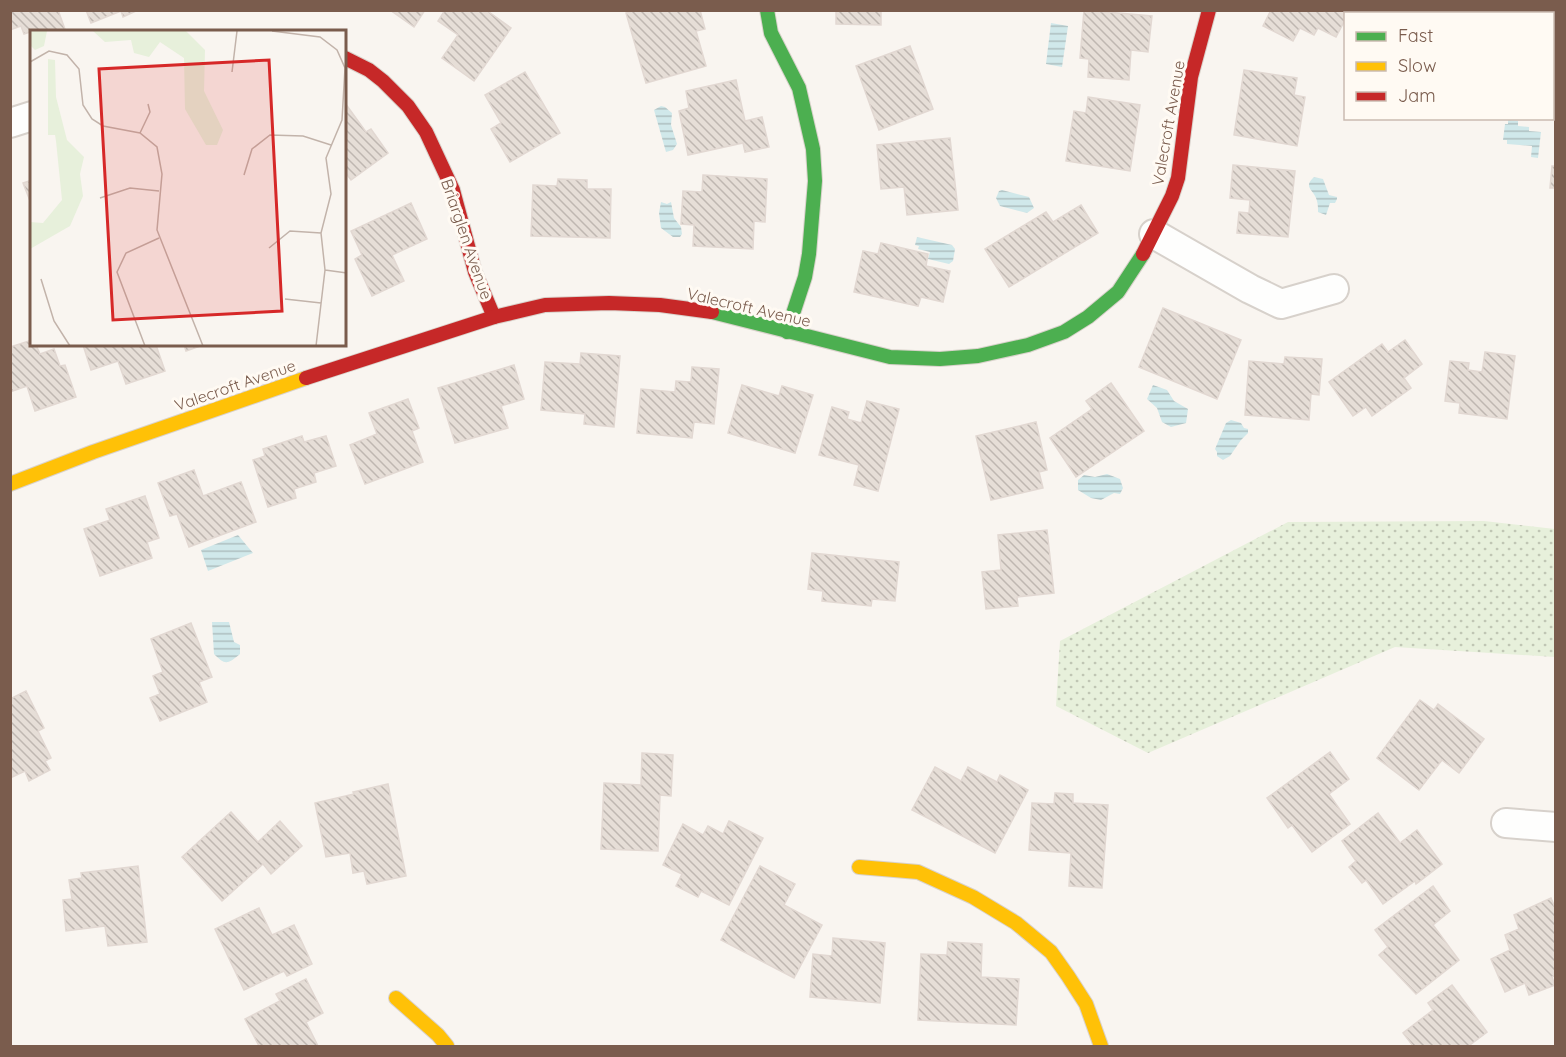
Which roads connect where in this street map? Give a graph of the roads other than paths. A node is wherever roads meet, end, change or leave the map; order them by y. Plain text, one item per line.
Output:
1 (767, 10) edge
2 (1209, 10) edge
3 (346, 58) edge
4 (30, 117) edge
5 (10, 123) edge
6 (1154, 234) junction
7 (1334, 289) dead end
8 (494, 317) junction
9 (787, 332) junction
10 (10, 484) edge
11 (1506, 823) dead end
12 (1556, 827) edge
13 (859, 867) dead end
14 (396, 998) dead end
15 (447, 1047) edge
16 (1101, 1047) edge

1 - 9 street
2 - 6 street, Valecroft Avenue
3 - 8 street, Briarglen Avenue
4 - 5 street
6 - 7 street
6 - 9 street, Valecroft Avenue
8 - 9 street, Valecroft Avenue
8 - 10 street, Valecroft Avenue
11 - 12 street
13 - 16 street
14 - 15 street

